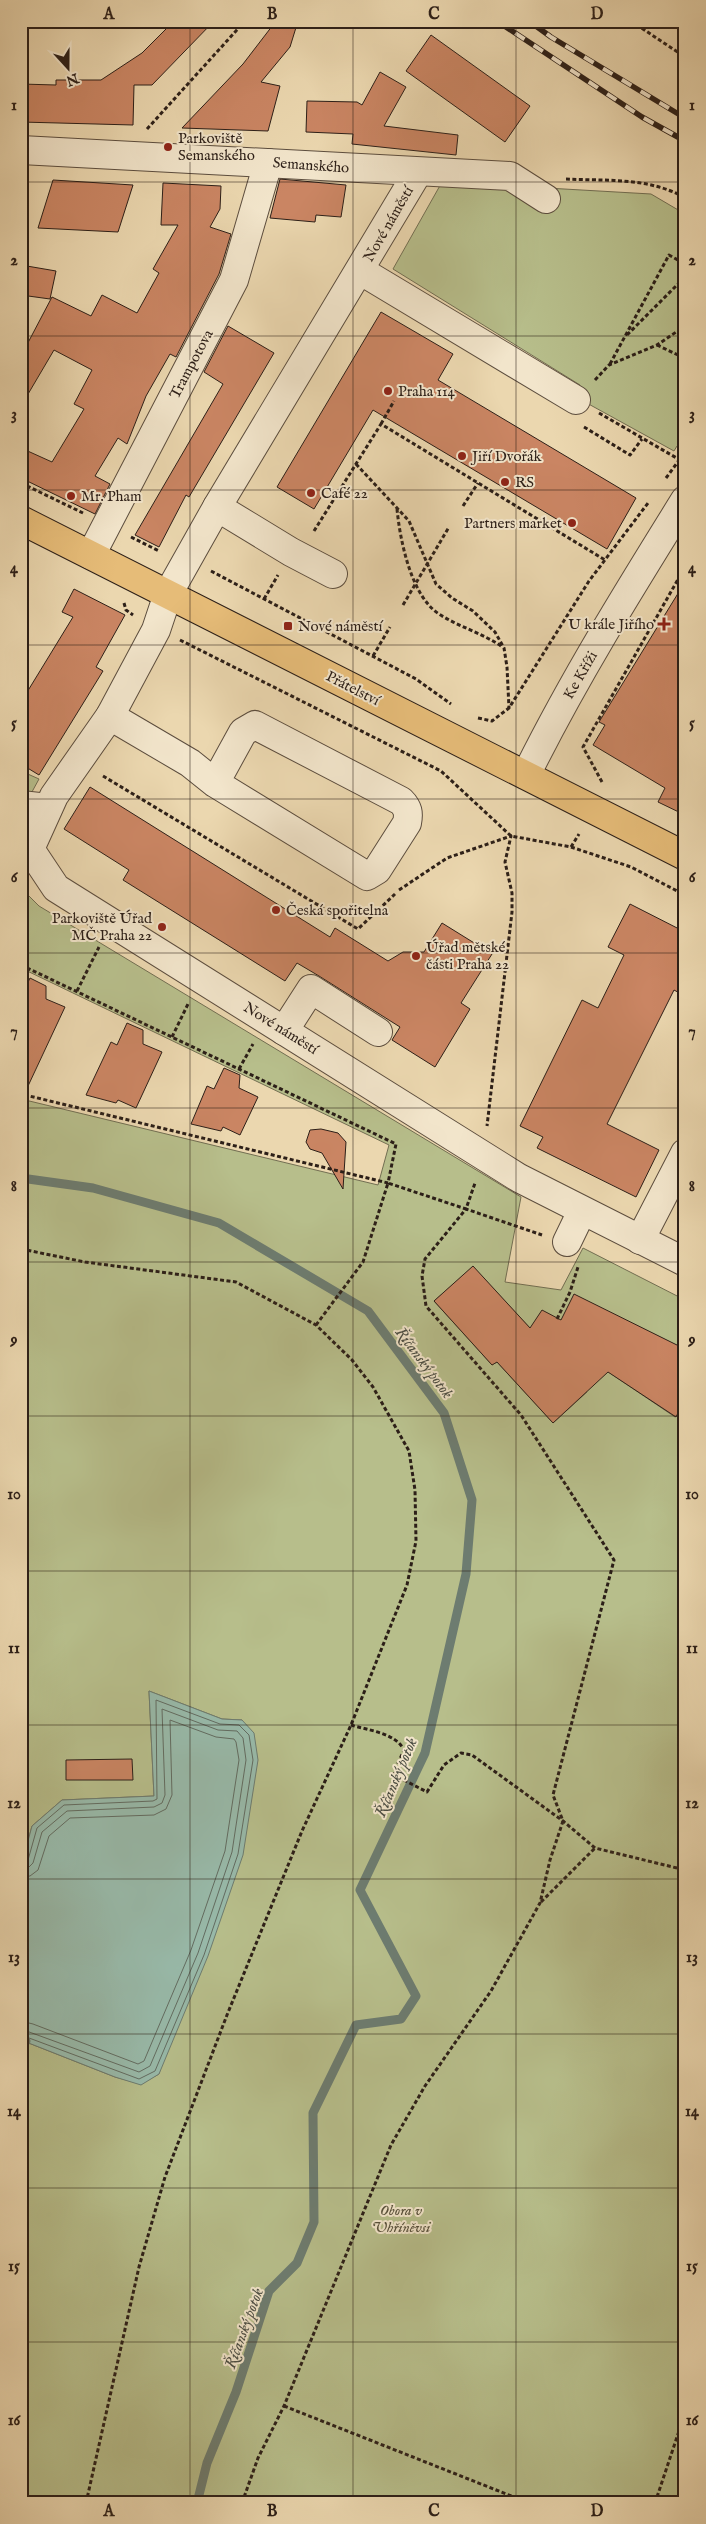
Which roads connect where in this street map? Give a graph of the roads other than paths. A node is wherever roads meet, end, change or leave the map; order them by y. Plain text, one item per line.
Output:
1 (21, 150) edge
2 (268, 163) junction
3 (418, 172) junction
4 (553, 189) road end
5 (361, 271) junction
6 (576, 400) road end
7 (684, 503) edge
8 (217, 507) junction
9 (21, 520) edge
10 (91, 555) junction
11 (333, 574) dead end
12 (168, 594) junction
13 (110, 716) junction
14 (526, 775) junction
15 (214, 783) junction
16 (21, 805) edge
17 (48, 808) junction
18 (685, 856) edge
19 (284, 1031) junction
20 (378, 1032) dead end
21 (685, 1153) edge
22 (582, 1211) junction
23 (640, 1240) junction
24 (567, 1242) road end
25 (685, 1262) edge

1 - 2 street, Semanského
2 - 3 street, Semanského
2 - 10 street, Trampotova
3 - 4 street, Semanského
3 - 5 street, Nové náměstí
5 - 6 street
5 - 8 street, Nové náměstí
7 - 14 street, Ke Kříži
8 - 11 street
8 - 12 street, Nové náměstí
9 - 10 main road, Přátelství
10 - 12 main road, Přátelství
12 - 13 street, Nové náměstí
12 - 14 main road, Přátelství
13 - 15 street
13 - 17 street, Nové náměstí
14 - 18 main road, Přátelství
15 - 15 street
16 - 17 street
17 - 19 street, Nové náměstí
19 - 20 street
19 - 22 street, Nové náměstí
21 - 23 street
22 - 23 street, Nové náměstí
22 - 24 street
23 - 25 street, Nové náměstí

